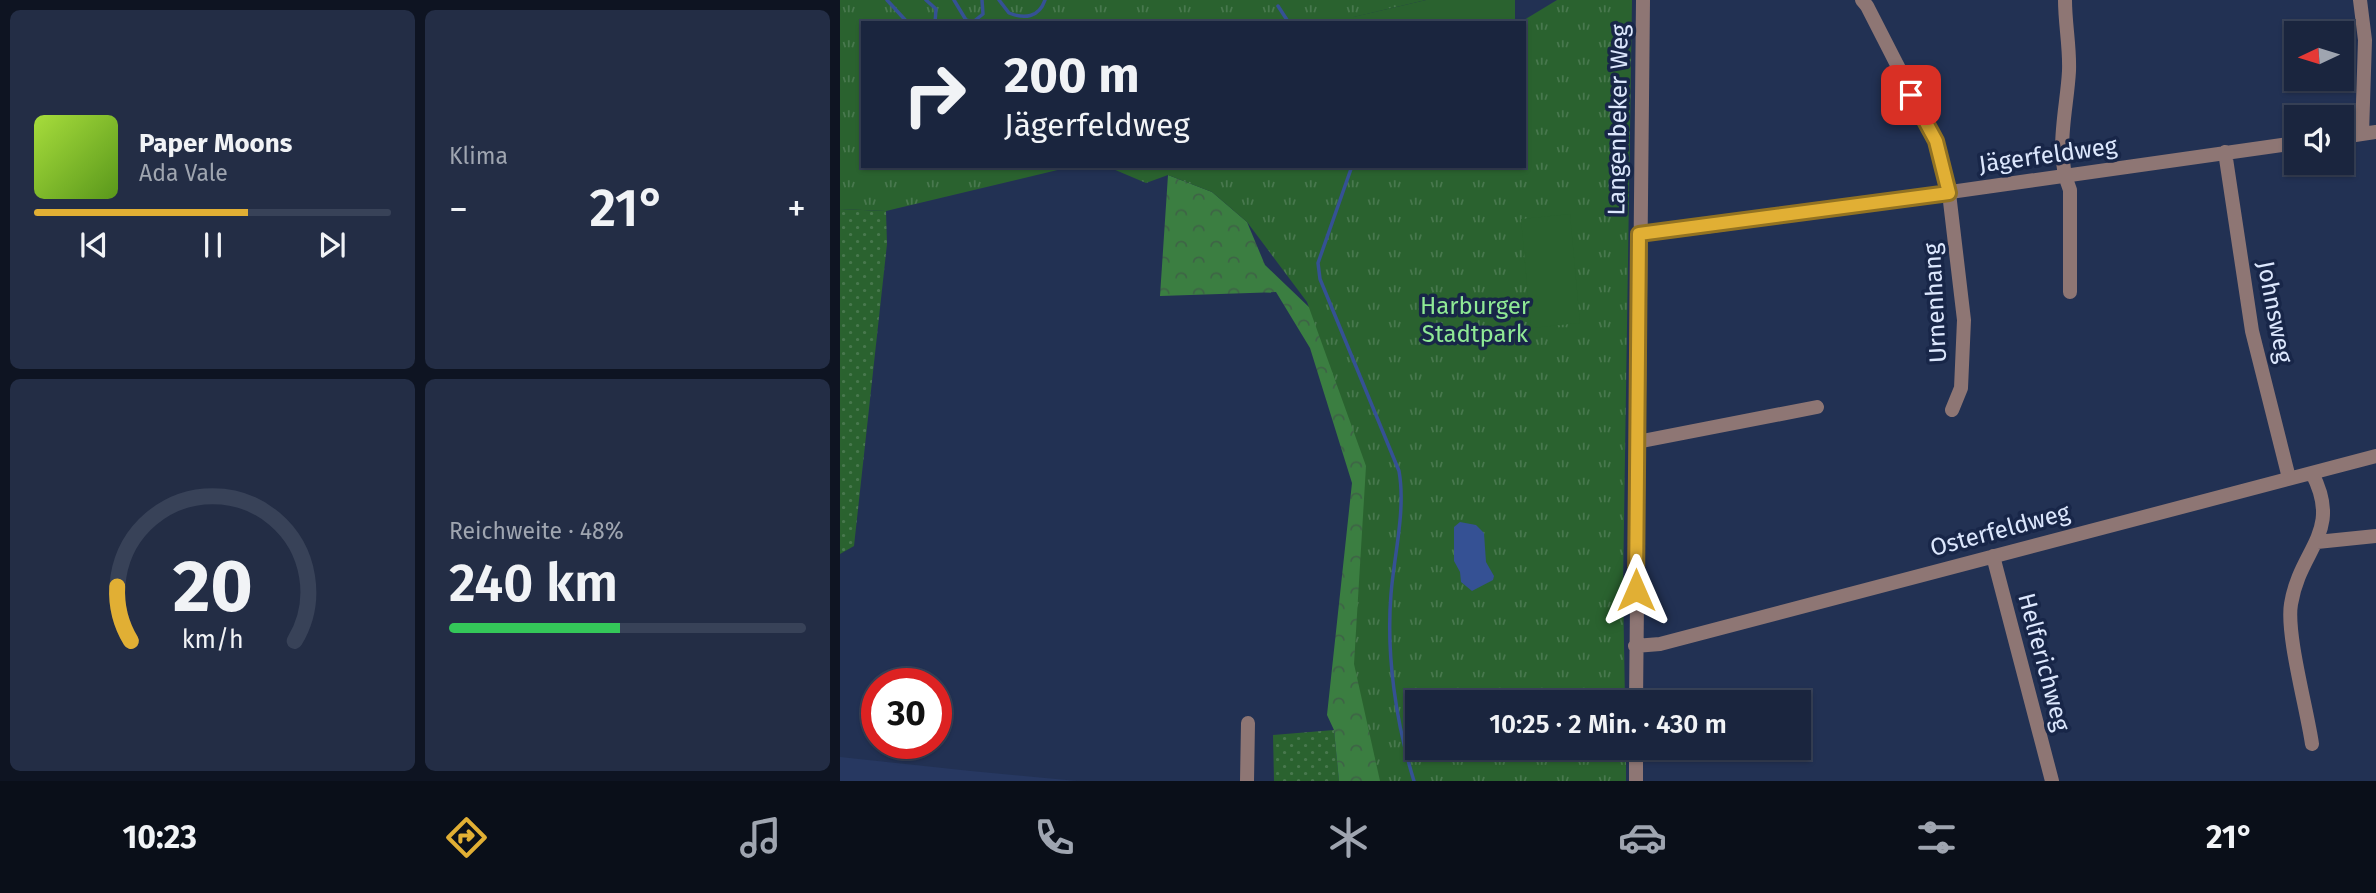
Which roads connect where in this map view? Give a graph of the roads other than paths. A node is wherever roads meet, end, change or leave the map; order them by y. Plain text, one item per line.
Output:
1 (1643, 0) edge
2 (2065, 0) edge
3 (2360, 0) edge
4 (1866, 2) edge
5 (2369, 133) edge
6 (2284, 145) edge
7 (2225, 152) junction
8 (2064, 175) junction
9 (1949, 193) junction
10 (1639, 234) junction
11 (2070, 292) dead end
12 (1818, 407) dead end
13 (1952, 410) dead end
14 (1637, 442) junction
15 (2376, 456) edge
16 (2312, 473) junction
17 (2289, 478) junction
18 (2376, 536) edge
19 (2317, 542) junction
20 (1993, 555) junction
21 (1635, 646) junction
22 (1636, 690) edge
23 (1248, 723) dead end
24 (2312, 744) dead end
25 (1636, 760) edge
26 (1247, 781) edge
27 (1636, 781) edge
28 (2052, 781) edge

1 - 10 street, Langenbeker Weg
2 - 8 street
3 - 5 street
4 - 9 street, Urnenhang
6 - 7 street, Jägerfeldweg
7 - 8 street, Jägerfeldweg
7 - 17 street, Johnsweg
8 - 9 street, Jägerfeldweg
8 - 11 street
9 - 10 street, Jägerfeldweg
9 - 13 street, Urnenhang
10 - 14 street, Langenbeker Weg
12 - 14 street
14 - 21 street, Langenbeker Weg
15 - 16 street, Osterfeldweg
16 - 17 street, Osterfeldweg
16 - 19 street
17 - 20 street, Osterfeldweg
18 - 19 street
19 - 24 street
20 - 21 street, Osterfeldweg
20 - 28 street, Helferichweg
21 - 22 street, Langenbeker Weg
23 - 26 street
25 - 27 street

